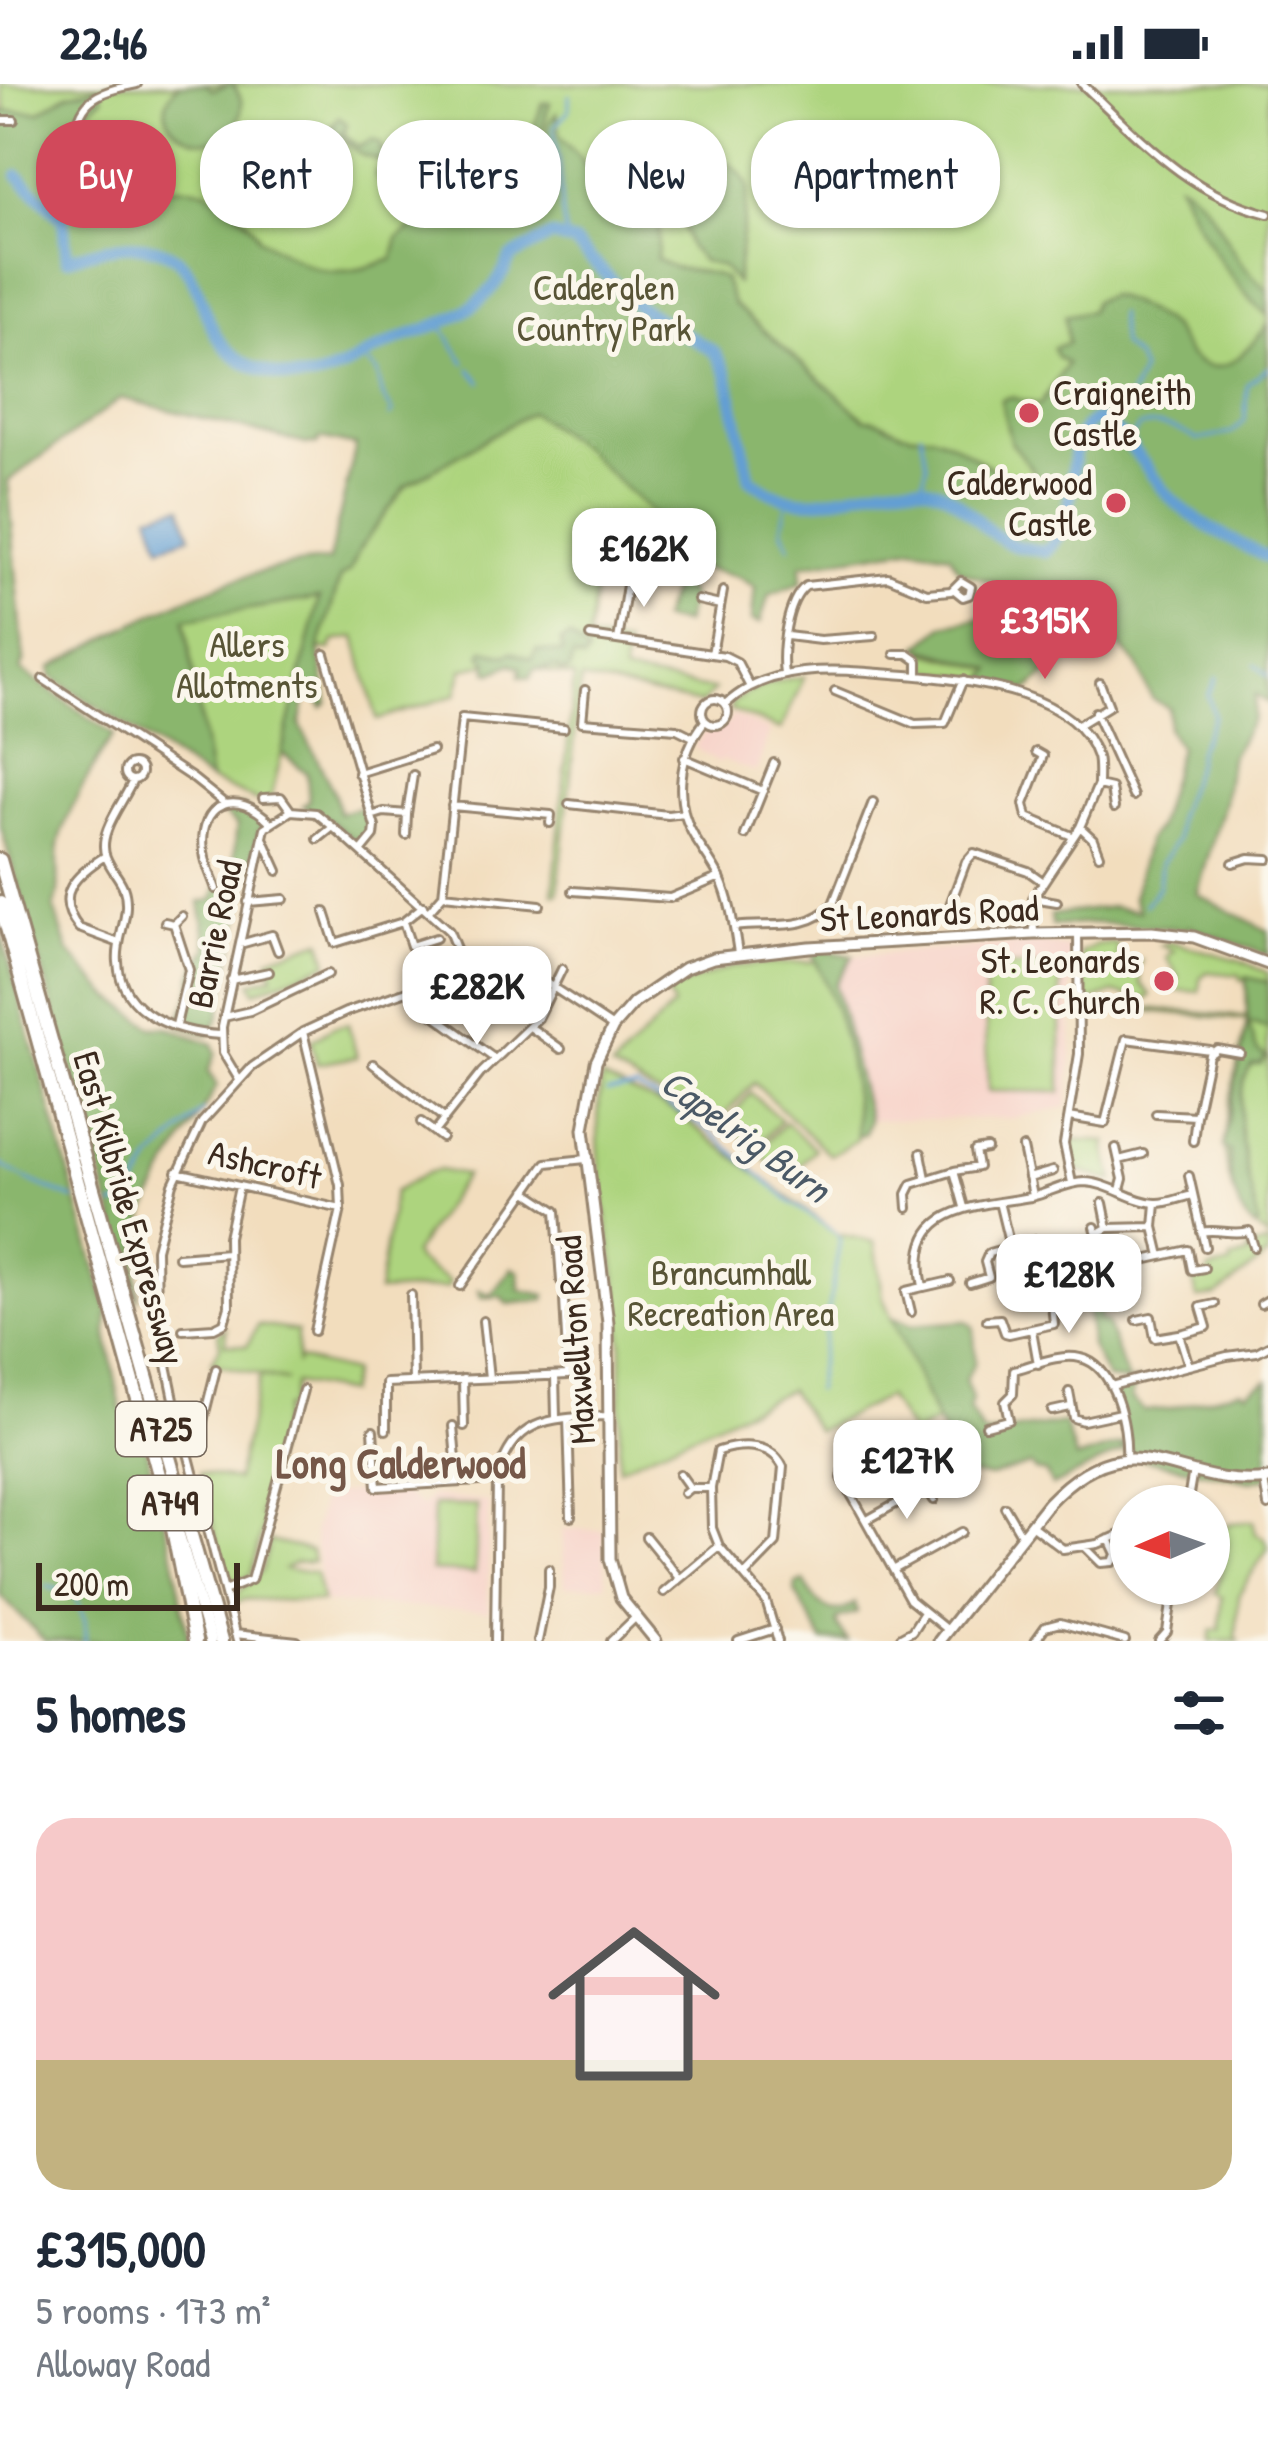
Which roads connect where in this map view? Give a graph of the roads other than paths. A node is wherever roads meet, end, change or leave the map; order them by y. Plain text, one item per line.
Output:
1 (137, 84) edge
2 (1082, 84) edge
3 (14, 119) dead end
4 (0, 120) edge
5 (77, 120) edge
6 (1268, 214) edge
7 (628, 573) junction
8 (602, 578) dead end
9 (656, 578) dead end
10 (953, 590) dead end
11 (722, 591) dead end
12 (698, 600) dead end
13 (720, 605) junction
14 (590, 636) dead end
15 (787, 636) junction
16 (874, 636) dead end
17 (618, 640) junction
18 (712, 654) junction
19 (895, 654) dead end
20 (325, 655) dead end
21 (784, 675) junction
22 (918, 676) junction
23 (43, 679) dead end
24 (964, 680) junction
25 (1100, 683) dead end
26 (750, 687) junction
27 (585, 690) dead end
28 (835, 692) dead end
29 (725, 704) junction
30 (1094, 712) junction
31 (706, 722) junction
32 (1078, 724) junction
33 (564, 728) dead end
34 (693, 737) junction
35 (431, 750) dead end
36 (1036, 752) dead end
37 (684, 758) junction
38 (774, 764) dead end
39 (358, 773) junction
40 (412, 775) dead end
41 (133, 780) dead end
42 (1098, 785) junction
43 (763, 791) junction
44 (1133, 796) dead end
45 (263, 798) dead end
46 (873, 802) dead end
47 (224, 803) junction
48 (569, 804) dead end
49 (457, 806) junction
50 (1114, 808) dead end
51 (291, 812) junction
52 (684, 813) junction
53 (407, 814) junction
54 (371, 816) junction
55 (270, 822) junction
56 (550, 824) dead end
57 (1080, 826) junction
58 (333, 827) junction
59 (406, 835) dead end
60 (745, 835) dead end
61 (262, 836) junction
62 (1072, 836) junction
63 (318, 839) dead end
64 (361, 852) junction
65 (1100, 855) dead end
66 (105, 856) junction
67 (0, 860) edge
68 (1268, 860) edge
69 (1233, 863) dead end
70 (278, 871) dead end
71 (720, 877) junction
72 (1042, 881) junction
73 (216, 889) dead end
74 (572, 891) dead end
75 (442, 895) junction
76 (1033, 898) junction
77 (284, 899) dead end
78 (248, 902) junction
79 (1057, 902) dead end
80 (0, 903) edge
81 (540, 905) dead end
82 (426, 909) junction
83 (325, 912) dead end
84 (182, 916) dead end
85 (945, 918) dead end
86 (165, 922) dead end
87 (403, 922) junction
88 (175, 924) junction
89 (734, 927) junction
90 (1078, 932) junction
91 (1034, 934) junction
92 (436, 938) dead end
93 (119, 943) junction
94 (240, 944) junction
95 (278, 952) dead end
96 (738, 953) junction
97 (1268, 964) edge
98 (562, 969) dead end
99 (465, 971) junction
100 (268, 972) dead end
101 (328, 974) dead end
102 (231, 980) junction
103 (554, 988) junction
104 (418, 1004) dead end
105 (514, 1005) dead end
106 (224, 1017) junction
107 (538, 1018) junction
108 (176, 1025) junction
109 (530, 1027) junction
110 (613, 1027) junction
111 (304, 1032) junction
112 (221, 1035) junction
113 (561, 1049) dead end
114 (1212, 1053) junction
115 (1240, 1053) dead end
116 (495, 1059) junction
117 (373, 1064) dead end
118 (239, 1079) junction
119 (1173, 1104) dead end
120 (1156, 1114) dead end
121 (1173, 1115) junction
122 (1196, 1116) junction
123 (1070, 1117) junction
124 (444, 1118) junction
125 (422, 1122) dead end
126 (435, 1131) junction
127 (442, 1138) dead end
128 (1193, 1141) dead end
129 (1023, 1148) dead end
130 (1116, 1148) dead end
131 (987, 1149) dead end
132 (921, 1153) dead end
133 (1143, 1154) dead end
134 (586, 1159) junction
135 (1119, 1160) junction
136 (954, 1171) junction
137 (1053, 1171) dead end
138 (178, 1172) junction
139 (1189, 1176) dead end
140 (926, 1178) junction
141 (1029, 1178) junction
142 (1072, 1183) junction
143 (238, 1186) junction
144 (1120, 1190) junction
145 (526, 1191) junction
146 (1193, 1195) junction
147 (1033, 1196) junction
148 (999, 1202) junction
149 (1102, 1203) dead end
150 (1156, 1203) junction
151 (964, 1207) junction
152 (908, 1208) dead end
153 (341, 1209) junction
154 (1154, 1226) junction
155 (1095, 1227) dead end
156 (1108, 1228) junction
157 (1202, 1232) junction
158 (1010, 1246) junction
159 (1205, 1247) dead end
160 (1254, 1247) dead end
161 (228, 1253) junction
162 (1161, 1256) junction
163 (178, 1257) dead end
164 (1066, 1261) dead end
165 (1204, 1268) dead end
166 (950, 1280) dead end
167 (561, 1281) dead end
168 (970, 1283) dead end
169 (460, 1286) dead end
170 (923, 1287) junction
171 (1121, 1289) dead end
172 (411, 1295) dead end
173 (564, 1300) dead end
174 (1066, 1300) dead end
175 (1215, 1304) dead end
176 (911, 1312) dead end
177 (987, 1320) dead end
178 (1137, 1320) dead end
179 (483, 1321) dead end
180 (183, 1330) dead end
181 (314, 1330) dead end
182 (1032, 1330) junction
183 (1179, 1334) junction
184 (1268, 1346) edge
185 (1038, 1364) junction
186 (130, 1365) junction
187 (1189, 1366) junction
188 (216, 1370) dead end
189 (555, 1376) junction
190 (489, 1378) junction
191 (464, 1379) junction
192 (413, 1381) junction
193 (1110, 1387) junction
194 (303, 1390) dead end
195 (1069, 1392) dead end
196 (1070, 1407) junction
197 (1052, 1411) dead end
198 (1120, 1413) junction
199 (609, 1416) junction
200 (556, 1417) junction
201 (568, 1418) junction
202 (453, 1426) dead end
203 (464, 1426) dead end
204 (986, 1426) dead end
205 (386, 1430) dead end
206 (374, 1431) dead end
207 (184, 1434) junction
208 (904, 1450) dead end
209 (1126, 1456) junction
210 (1193, 1471) junction
211 (917, 1472) dead end
212 (680, 1474) dead end
213 (497, 1480) junction
214 (1266, 1480) edge
215 (458, 1482) junction
216 (1191, 1485) edge
217 (926, 1487) junction
218 (711, 1488) junction
219 (934, 1500) dead end
220 (1268, 1504) edge
221 (1005, 1507) dead end
222 (572, 1516) dead end
223 (867, 1520) junction
224 (1031, 1525) junction
225 (962, 1532) dead end
226 (1022, 1536) junction
227 (646, 1537) dead end
228 (1109, 1539) joint
229 (719, 1546) junction
230 (1086, 1548) junction
231 (549, 1569) dead end
232 (895, 1569) junction
233 (746, 1575) junction
234 (680, 1578) junction
235 (224, 1591) junction
236 (664, 1592) dead end
237 (1171, 1605) edge
238 (924, 1613) junction
239 (636, 1617) junction
240 (775, 1629) junction
241 (947, 1630) junction
242 (901, 1637) dead end
243 (224, 1640) edge
244 (195, 1641) edge
245 (297, 1641) edge
246 (495, 1641) edge
247 (538, 1641) edge
248 (611, 1641) edge
249 (656, 1641) edge
250 (738, 1641) edge
251 (778, 1641) edge
252 (939, 1641) edge
253 (1034, 1641) edge
254 (1126, 1641) edge
255 (1159, 1641) edge

1 - 5 street
2 - 6 street
3 - 4 street
7 - 8 street
7 - 9 street
7 - 17 street
10 - 15 street
11 - 13 street
12 - 13 street
13 - 18 street
14 - 17 street
15 - 16 street
15 - 21 street
17 - 18 street
18 - 26 street
19 - 22 street
20 - 39 street
21 - 22 street
21 - 26 street
22 - 24 street
23 - 47 street
24 - 28 street
24 - 32 street
25 - 30 street
26 - 29 street
27 - 34 street
29 - 31 street
29 - 31 street
30 - 32 street
30 - 44 street
31 - 34 street
32 - 42 street
33 - 49 street
34 - 37 street
35 - 39 street
36 - 62 street
37 - 43 street
37 - 52 street
38 - 43 street
39 - 54 street
40 - 53 street
41 - 66 street
42 - 50 street
42 - 57 street
43 - 60 street
45 - 51 street
46 - 89 street
47 - 55 street
47 - 73 street
48 - 52 street
49 - 56 street
49 - 75 street
51 - 55 street, Barrie Road
51 - 58 street
52 - 71 street
53 - 54 street
53 - 59 street
54 - 64 street
55 - 61 street, Barrie Road
57 - 62 street
57 - 65 street
58 - 63 street
58 - 64 street
61 - 70 street
61 - 78 street, Barrie Road
62 - 72 street
64 - 82 street
66 - 93 street
66 - 93 street
67 - 243 highway, East Kilbride Expressway / A725
68 - 69 street
71 - 74 street
71 - 89 street
72 - 76 street
72 - 85 street
75 - 81 street
75 - 82 street
76 - 79 street
76 - 91 street
77 - 78 street
78 - 94 street, Barrie Road
80 - 186 highway, East Kilbride Expressway / A725
82 - 87 street
82 - 99 street
83 - 87 street
84 - 88 street
86 - 88 street
87 - 92 street
88 - 108 street
89 - 96 street
90 - 91 street, St Leonards Road
90 - 97 street, St Leonards Road
90 - 123 street
91 - 96 street, St Leonards Road
93 - 108 street
94 - 95 street
94 - 102 street, Barrie Road
96 - 110 street, St Leonards Road
98 - 103 street
99 - 103 street
99 - 111 street
100 - 102 street
101 - 106 street
102 - 106 street, Barrie Road
103 - 107 street
103 - 110 street
104 - 116 street
105 - 107 street
106 - 112 street, Barrie Road
107 - 109 street
108 - 112 street
109 - 113 street
109 - 116 street
110 - 134 street, Maxwellton Road
111 - 118 street
111 - 153 street
112 - 118 street, Barrie Road
114 - 115 street
114 - 122 street
114 - 123 street
116 - 124 street
117 - 124 street
118 - 138 street
119 - 121 street
120 - 121 street
121 - 122 street
122 - 128 street
123 - 142 street
124 - 126 street
125 - 126 street
126 - 127 street
129 - 141 street
130 - 135 street
131 - 136 street
132 - 140 street
133 - 135 street
134 - 145 street
134 - 199 street, Maxwellton Road
135 - 144 street
136 - 140 street
136 - 151 street
137 - 141 street
138 - 143 street, Ashcroft
138 - 207 street
139 - 146 street
140 - 152 street
141 - 147 street
142 - 144 street
142 - 147 street
143 - 153 street, Ashcroft
143 - 161 street
144 - 150 street
145 - 167 street
145 - 169 street
146 - 150 street
146 - 157 street
147 - 148 street
148 - 151 street
148 - 158 street
149 - 156 street
150 - 154 street
151 - 170 street
153 - 181 street
154 - 156 street
154 - 162 street
155 - 156 street
157 - 159 street
157 - 160 street
158 - 164 street
158 - 168 street
161 - 163 street
161 - 180 street
162 - 165 street
162 - 171 street
166 - 170 street
170 - 176 street
172 - 192 street
173 - 189 street
174 - 182 street
175 - 183 street
177 - 182 street
178 - 183 street
179 - 190 street
182 - 185 street
183 - 187 street
184 - 187 street
185 - 193 street
185 - 204 street
186 - 243 main road, East Kilbride Expressway / A749
186 - 244 highway, East Kilbride Expressway / A725
187 - 193 street
188 - 207 street
189 - 190 street
189 - 200 street
190 - 191 street
191 - 192 street
191 - 203 street
192 - 205 street
193 - 198 street
194 - 235 street
195 - 196 street
196 - 197 street
196 - 198 street
198 - 209 street
199 - 201 street
199 - 239 street, Maxwellton Road
200 - 201 street
200 - 213 street
201 - 222 street
202 - 215 street
206 - 215 street
207 - 235 street
208 - 223 street
209 - 210 street
209 - 224 street
210 - 214 street
210 - 216 street
211 - 217 street
212 - 218 street
213 - 215 street
213 - 246 street
214 - 220 street
217 - 219 street
217 - 223 street
218 - 229 street
218 - 233 street
221 - 226 street
223 - 232 street
224 - 226 street
224 - 230 street
225 - 232 street
226 - 241 street
227 - 234 street
228 - 230 street
228 - 230 street
229 - 233 street
229 - 234 street
231 - 247 street
232 - 238 street
233 - 240 street
234 - 236 street
235 - 243 street
237 - 255 street
238 - 241 street
238 - 242 street
239 - 248 street
239 - 249 street, Maxwellton Road
240 - 250 street
240 - 251 street
241 - 252 street
243 - 245 street
253 - 254 street

